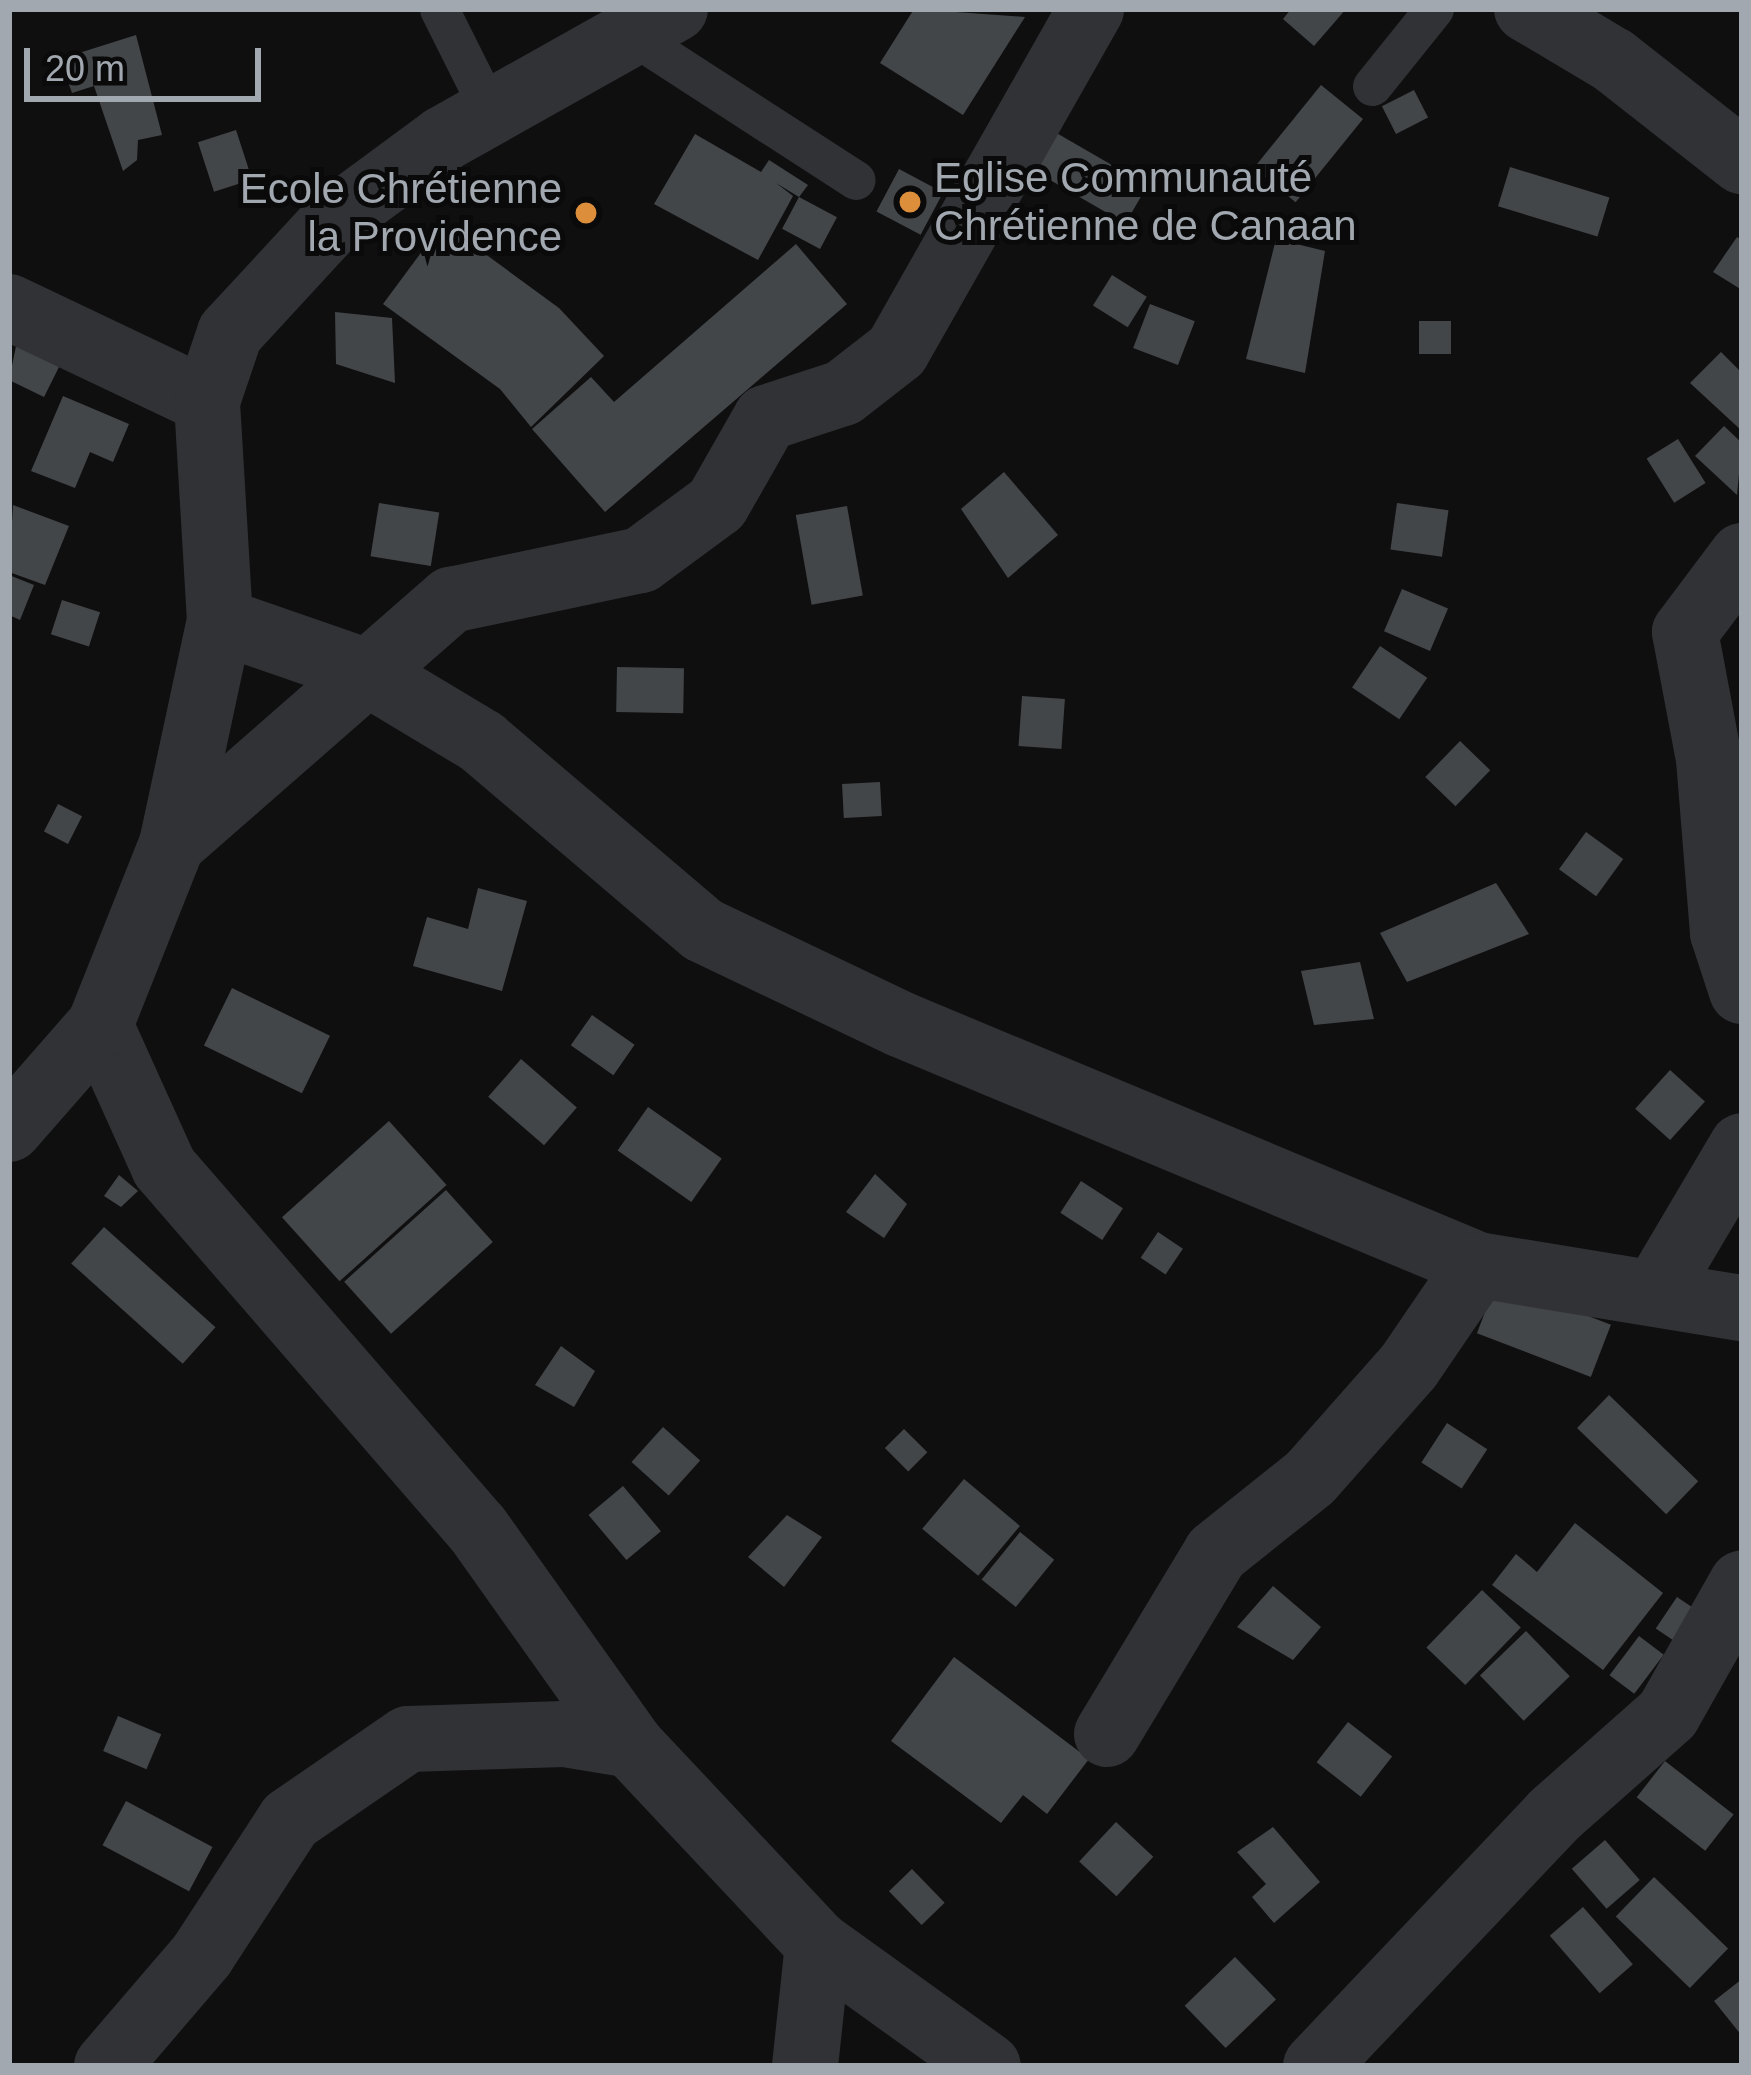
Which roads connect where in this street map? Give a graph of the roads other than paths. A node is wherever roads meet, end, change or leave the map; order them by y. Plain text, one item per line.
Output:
1 (439, 9) edge
2 (1091, 9) edge
3 (1435, 9) edge
4 (1527, 9) edge
5 (654, 23) edge
6 (1372, 86) dead end
7 (491, 113) junction
8 (1742, 161) edge
9 (856, 180) dead end
10 (9, 307) edge
11 (207, 401) junction
12 (1742, 556) edge
13 (220, 621) junction
14 (364, 671) junction
15 (172, 844) junction
16 (1742, 991) edge
17 (100, 1025) junction
18 (9, 1130) edge
19 (1742, 1146) edge
20 (1478, 1265) junction
21 (1657, 1290) junction
22 (1742, 1308) edge
23 (1742, 1583) edge
24 (1107, 1733) dead end
25 (631, 1745) junction
26 (818, 1944) junction
27 (107, 2066) edge
28 (805, 2066) edge
29 (988, 2066) edge
30 (1316, 2066) edge

1 - 7 lane
2 - 14 street
3 - 6 lane
4 - 8 street
5 - 7 street
5 - 9 lane
7 - 11 street
10 - 11 street
11 - 13 street
12 - 16 street
13 - 14 street
13 - 15 street
14 - 15 street
14 - 20 street
15 - 17 street
17 - 18 street
17 - 25 street
19 - 21 street
20 - 21 street
20 - 24 street
21 - 22 street
23 - 30 street
25 - 26 street
25 - 27 street
26 - 28 street
26 - 29 street

